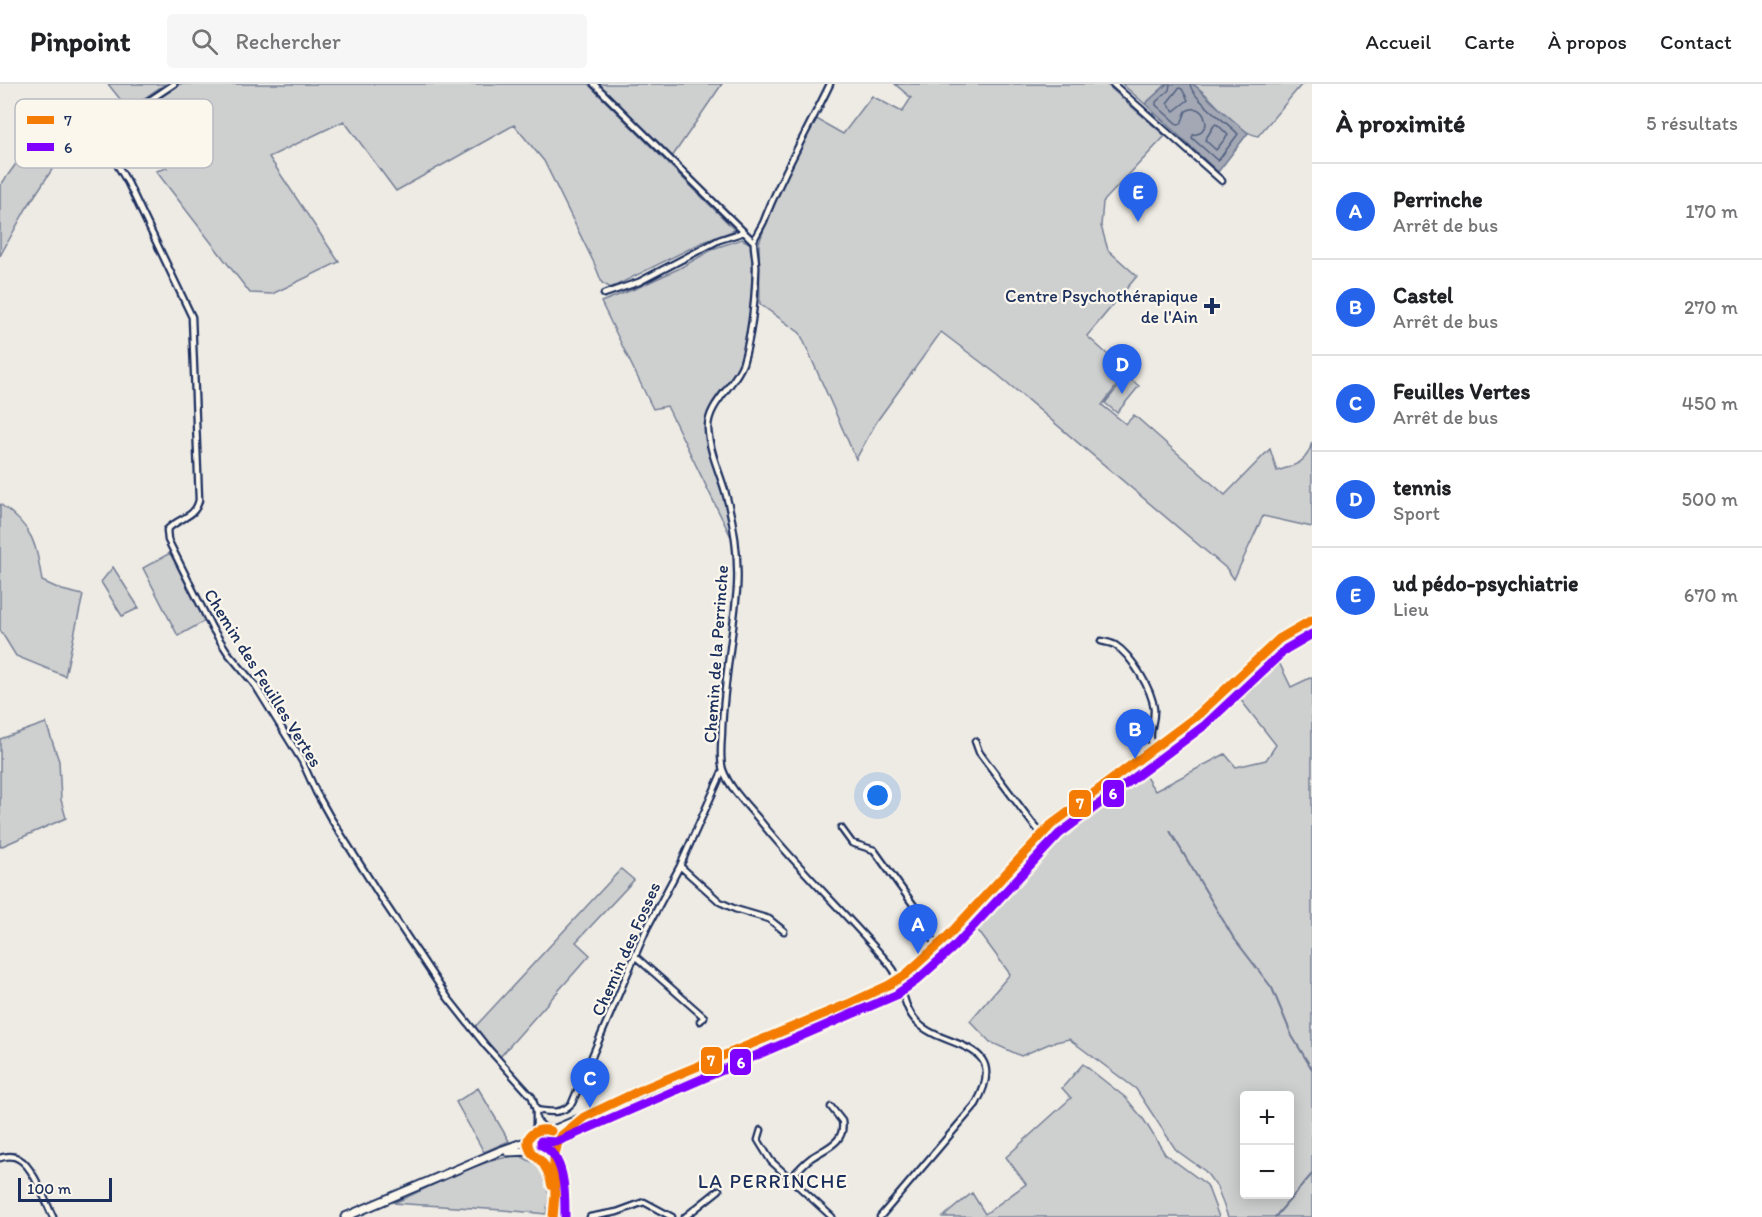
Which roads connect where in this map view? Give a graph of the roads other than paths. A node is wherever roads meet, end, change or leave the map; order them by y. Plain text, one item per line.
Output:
1 (174, 84) edge
2 (594, 84) edge
3 (830, 84) edge
4 (1113, 84) edge
5 (152, 99) edge
6 (119, 168) edge
7 (1222, 181) dead end
8 (744, 232) junction
9 (753, 241) junction
10 (604, 294) dead end
11 (1312, 620) edge
12 (1101, 641) dead end
13 (975, 741) dead end
14 (1154, 750) junction
15 (723, 770) junction
16 (841, 828) dead end
17 (1042, 834) junction
18 (680, 866) junction
19 (784, 931) dead end
20 (936, 948) junction
21 (636, 957) junction
22 (899, 979) junction
23 (700, 1021) dead end
24 (831, 1107) dead end
25 (536, 1110) junction
26 (584, 1117) junction
27 (537, 1119) junction
28 (549, 1130) junction
29 (761, 1130) dead end
30 (534, 1131) junction
31 (528, 1141) junction
32 (558, 1142) junction
33 (530, 1151) junction
34 (555, 1153) junction
35 (485, 1157) junction
36 (538, 1157) junction
37 (0, 1158) edge
38 (790, 1179) junction
39 (719, 1190) dead end
40 (555, 1205) junction
41 (555, 1216) edge
42 (53, 1217) edge
43 (345, 1217) edge
44 (590, 1217) edge
45 (672, 1217) edge
46 (685, 1217) edge
47 (832, 1217) edge
48 (880, 1217) edge

1 - 5 street, Chemin des Feuilles Vertes
2 - 8 street
3 - 9 street
4 - 7 street
6 - 25 street, Chemin des Feuilles Vertes
8 - 9 street
8 - 10 street
9 - 15 street, Chemin de la Perrinche
11 - 14 main road
12 - 14 street
13 - 17 street
14 - 17 main road
15 - 18 street, Chemin des Fosses
15 - 22 street
16 - 20 street
17 - 20 main road
18 - 19 street
18 - 21 street, Chemin des Fosses
20 - 22 main road
21 - 23 street
21 - 25 street, Chemin des Fosses
22 - 26 main road
22 - 48 street
24 - 38 street
25 - 27 street, Chemin des Feuilles Vertes
26 - 28 main road
26 - 32 main road
27 - 28 street
27 - 30 street
28 - 30 main road
28 - 32 main road
29 - 38 street
30 - 31 main road
31 - 33 main road
31 - 35 main road
32 - 34 main road
33 - 35 main road
33 - 36 main road
34 - 36 main road
34 - 40 street
35 - 43 main road
36 - 40 street
37 - 42 street
38 - 47 street
39 - 46 street
40 - 41 street
44 - 45 street

